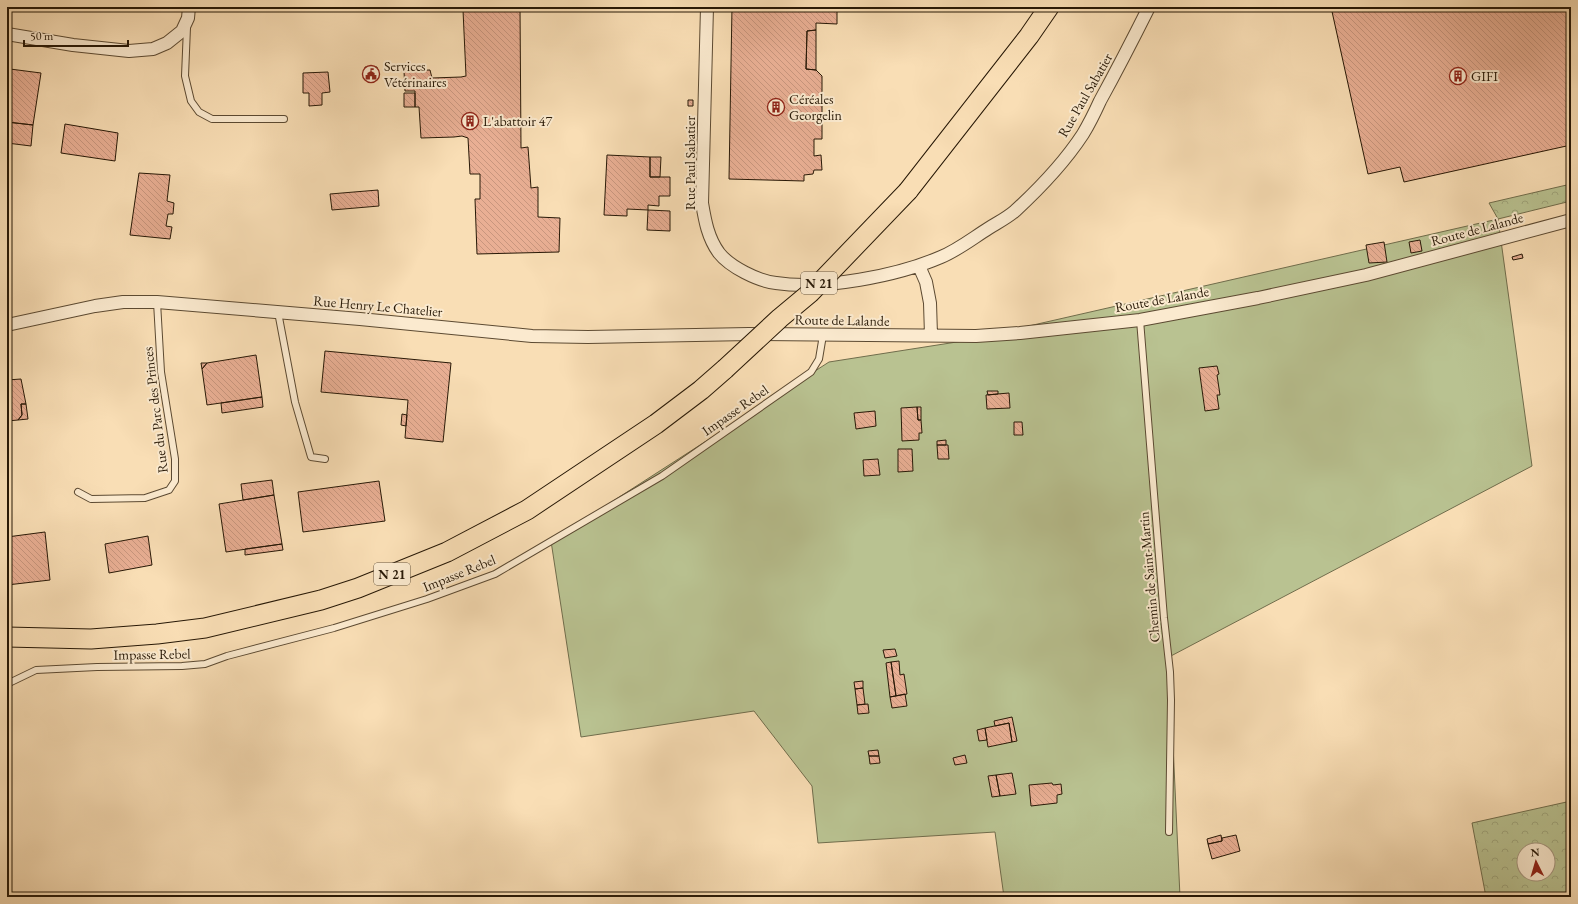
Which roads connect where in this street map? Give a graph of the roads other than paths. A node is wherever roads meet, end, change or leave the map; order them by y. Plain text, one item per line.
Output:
1 (707, 7) edge
2 (1049, 7) edge
3 (1149, 7) edge
4 (188, 12) edge
5 (7, 34) edge
6 (284, 119) dead end
7 (1571, 220) edge
8 (920, 266) junction
9 (157, 302) junction
10 (278, 312) junction
11 (1140, 320) junction
12 (7, 325) edge
13 (749, 334) joint
14 (823, 335) junction
15 (931, 335) junction
16 (325, 459) dead end
17 (78, 492) dead end
18 (7, 637) edge
19 (7, 684) edge
20 (1170, 832) dead end

1 - 8 street, Rue Paul Sabatier
2 - 18 main road, N 21, bridge
3 - 8 street, Rue Paul Sabatier
4 - 5 street
4 - 6 lane
7 - 11 street, Route de Lalande
8 - 15 street
9 - 10 street, Rue Henry Le Chatelier
9 - 12 street, Rue Henry Le Chatelier
9 - 17 lane, Rue du Parc des Princes
10 - 13 street, Rue Henry Le Chatelier
10 - 16 lane
11 - 15 street, Route de Lalande
11 - 20 lane, Chemin de Saint-Martin
13 - 14 street, Route de Lalande
14 - 15 street, Route de Lalande
14 - 19 lane, Impasse Rebel

